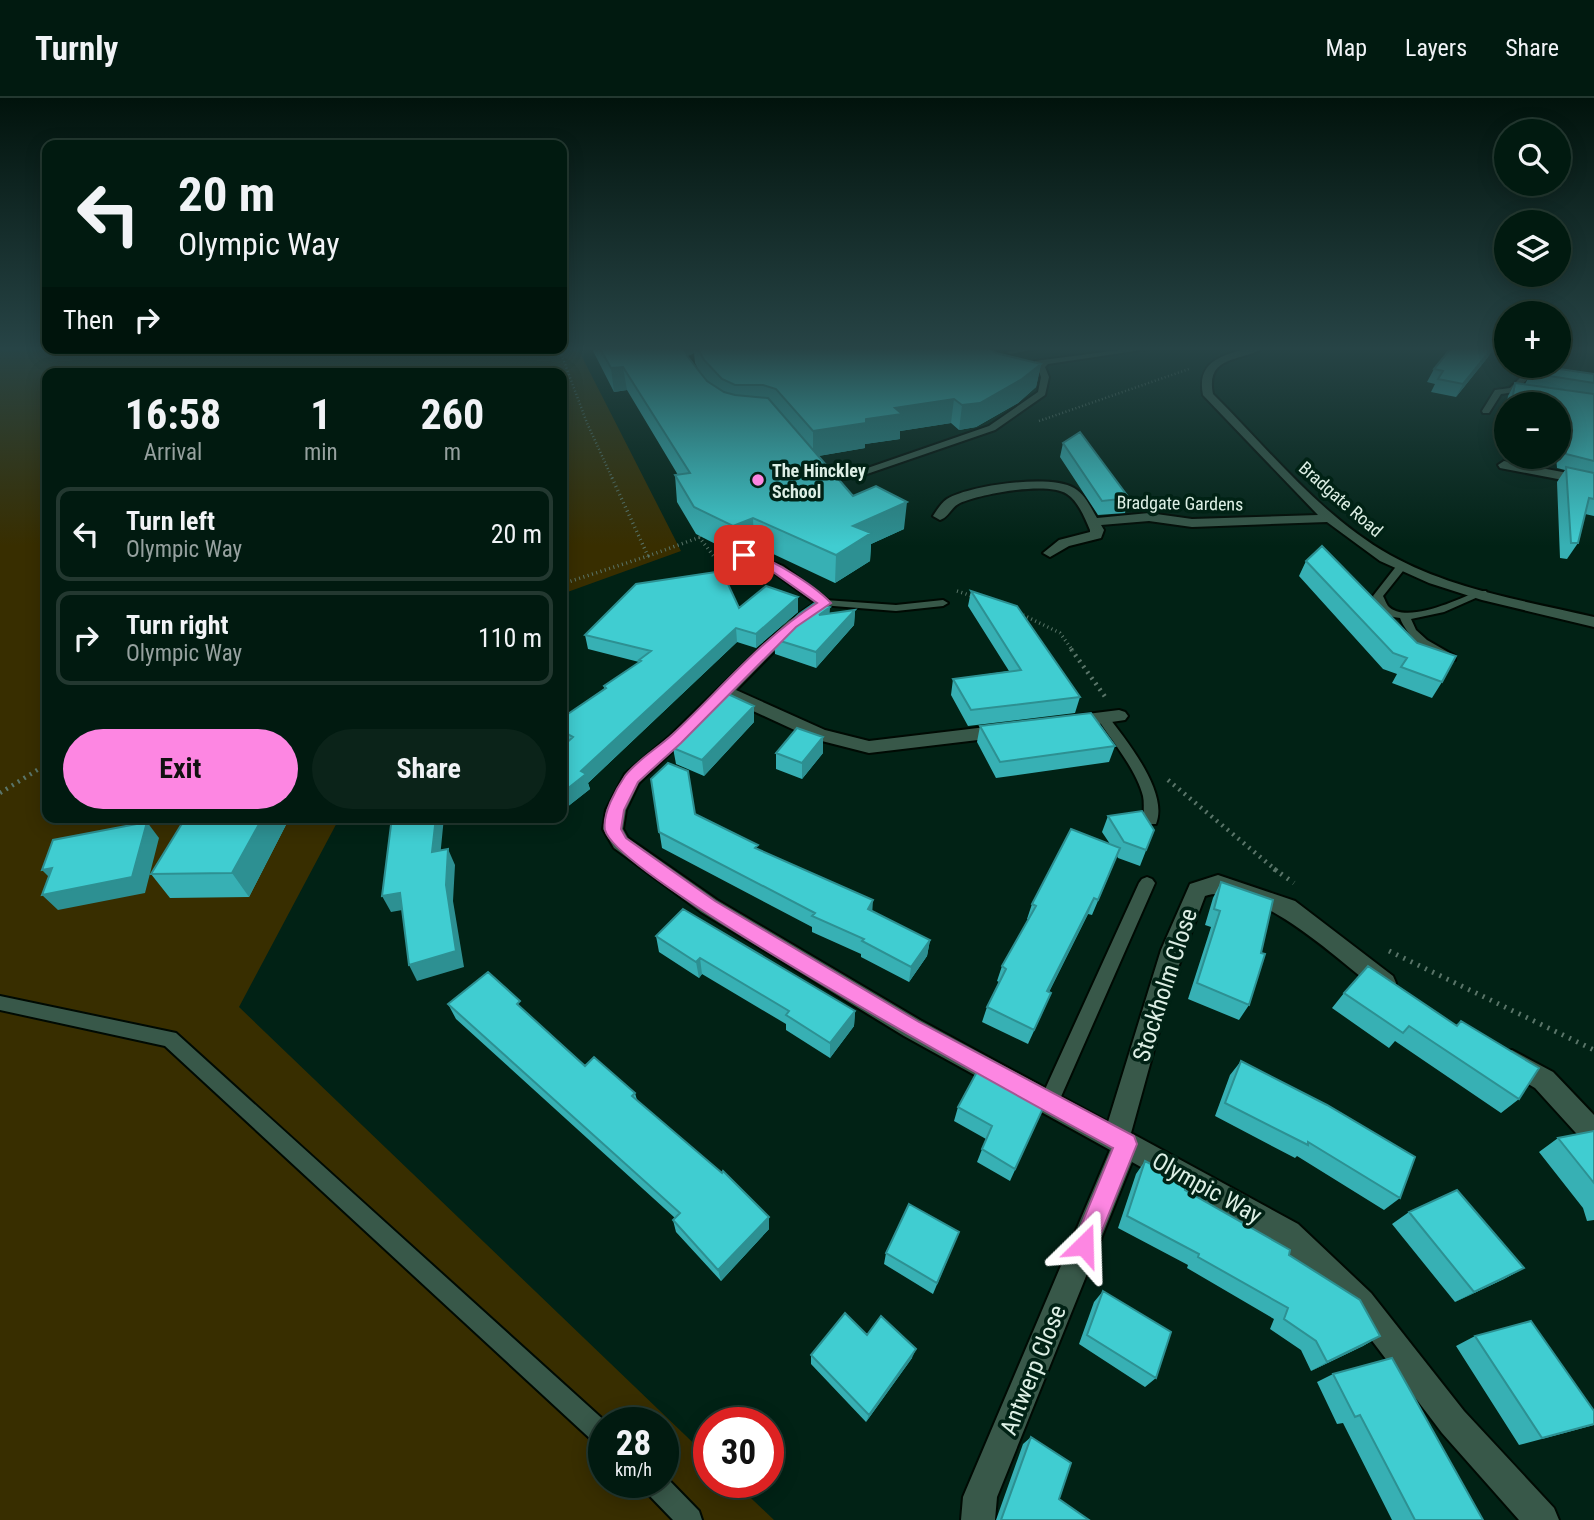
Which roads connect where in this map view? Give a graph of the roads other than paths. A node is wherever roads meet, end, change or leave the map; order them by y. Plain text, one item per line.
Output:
1 (1015, 413) edge
2 (1226, 413) edge
3 (808, 462) edge
4 (1525, 469) edge
5 (1594, 482) edge
6 (940, 516) dead end
7 (1331, 518) junction
8 (1093, 522) junction
9 (1050, 553) dead end
10 (744, 555) dead end
11 (1402, 566) junction
12 (1482, 593) junction
13 (825, 603) junction
14 (943, 603) dead end
15 (1405, 617) junction
16 (1594, 622) edge
17 (1452, 658) edge
18 (726, 692) junction
19 (1111, 717) joint
20 (1048, 725) edge
21 (1021, 729) edge
22 (1151, 820) edge
23 (1147, 883) dead end
24 (1409, 998) edge
25 (0, 1003) edge
26 (1488, 1046) edge
27 (1049, 1102) junction
28 (1594, 1134) edge
29 (1121, 1141) junction
30 (588, 1421) edge
31 (669, 1498) edge
32 (690, 1520) edge
33 (978, 1520) edge
34 (1542, 1520) edge

1 - 3 lane
2 - 7 street, Bradgate Road
4 - 5 street
6 - 8 street
7 - 8 street, Bradgate Gardens
7 - 11 street, Bradgate Road
8 - 9 street, Bradgate Gardens
10 - 13 street
11 - 12 street, Bradgate Road
11 - 15 lane
12 - 15 lane
12 - 16 street, Bradgate Road
13 - 14 lane
13 - 18 street, Olympic Way
15 - 17 lane
18 - 21 street
18 - 27 street, Olympic Way
19 - 20 street
19 - 22 lane
23 - 27 lane
24 - 29 street, Stockholm Close
25 - 30 lane
26 - 28 street
27 - 29 street, Olympic Way
29 - 33 street, Antwerp Close
29 - 34 street, Olympic Way
31 - 32 lane

